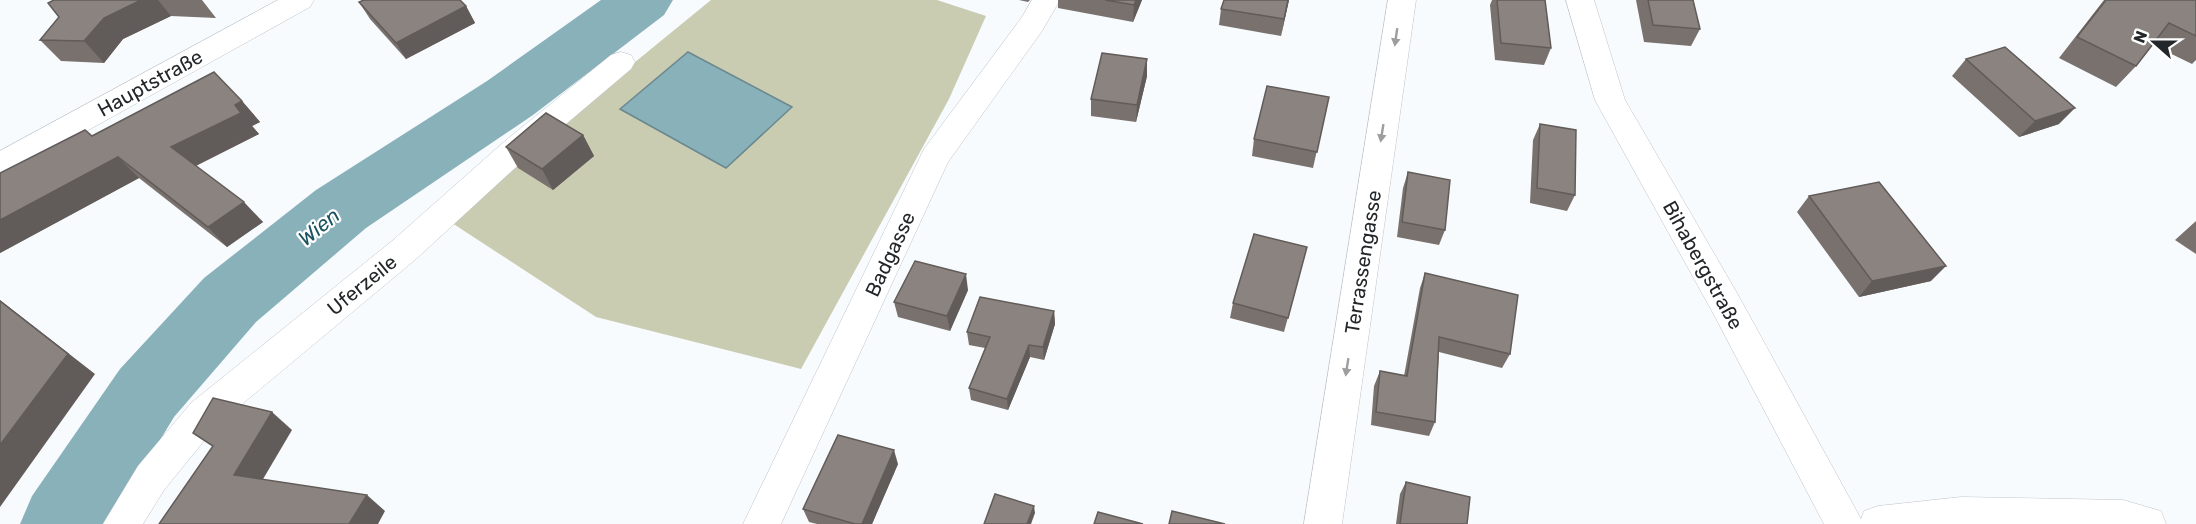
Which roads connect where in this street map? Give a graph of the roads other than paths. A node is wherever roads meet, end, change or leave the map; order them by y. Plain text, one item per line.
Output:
1 (300, 0) edge
2 (1046, 0) edge
3 (1402, 0) edge
4 (1580, 0) edge
5 (621, 62) dead end
6 (0, 165) edge
7 (122, 524) edge
8 (762, 524) edge
9 (1323, 524) edge
10 (1844, 524) edge
11 (1878, 524) edge
12 (2146, 524) edge

1 - 6 street, Hauptstraße
2 - 8 street, Badgasse
3 -> 9 street, Terrassengasse
4 - 10 street, Bihabergstraße
5 - 7 street, Uferzeile
11 - 12 street

